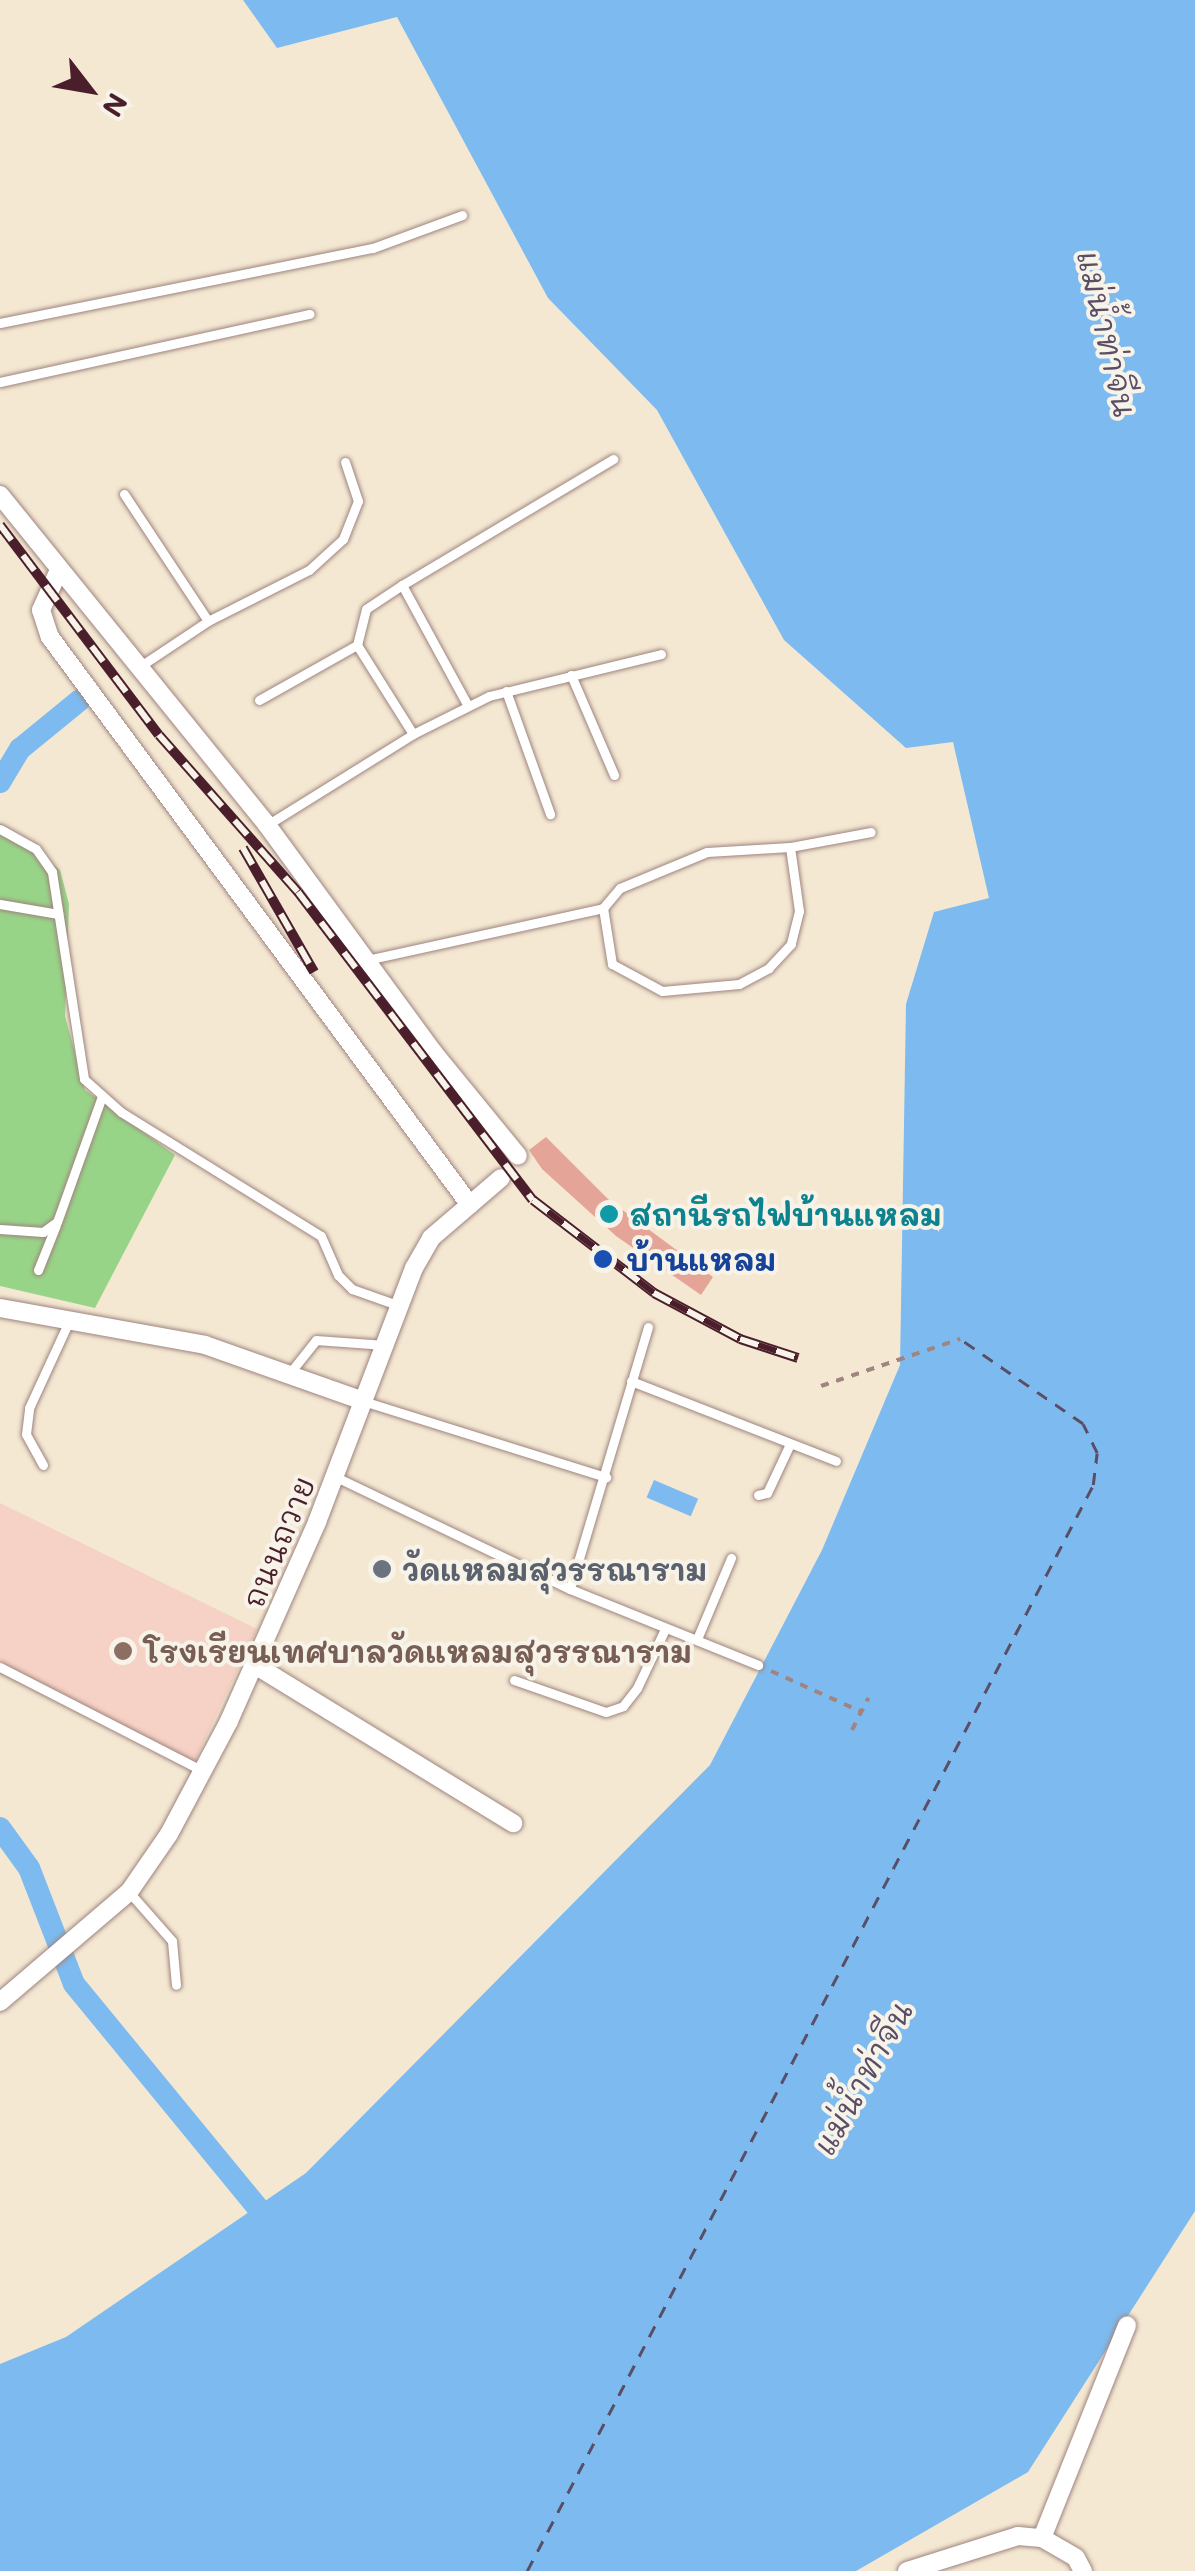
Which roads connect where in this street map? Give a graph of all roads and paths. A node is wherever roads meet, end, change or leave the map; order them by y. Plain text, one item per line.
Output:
1 (462, 215) dead end
2 (310, 314) dead end
3 (0, 323) edge
4 (0, 382) edge
5 (614, 459) dead end
6 (345, 462) dead end
7 (124, 494) dead end
8 (0, 495) edge
9 (59, 570) junction
10 (402, 585) junction
11 (208, 621) junction
12 (357, 644) junction
13 (661, 654) dead end
14 (139, 667) junction
15 (571, 675) junction
16 (506, 692) junction
17 (259, 700) dead end
18 (468, 706) junction
19 (413, 734) junction
20 (614, 775) dead end
21 (550, 814) dead end
22 (267, 825) junction
23 (0, 829) edge
24 (871, 832) dead end
25 (790, 847) junction
26 (0, 904) edge
27 (603, 908) junction
28 (58, 914) junction
29 (367, 960) junction
30 (102, 1096) junction
31 (518, 1156) dead end
32 (501, 1178) dead end
33 (470, 1205) junction
34 (57, 1222) junction
35 (0, 1229) edge
36 (38, 1270) dead end
37 (397, 1305) junction
38 (0, 1308) edge
39 (70, 1319) junction
40 (648, 1327) dead end
41 (960, 1339) dead end
42 (384, 1345) junction
43 (289, 1374) junction
44 (631, 1381) junction
45 (821, 1386) dead end
46 (363, 1401) junction
47 (790, 1444) junction
48 (836, 1461) dead end
49 (43, 1465) dead end
50 (336, 1477) junction
51 (606, 1478) junction
52 (758, 1495) dead end
53 (731, 1558) dead end
54 (570, 1589) junction
55 (665, 1629) junction
56 (697, 1639) junction
57 (254, 1665) junction
58 (758, 1665) joint
59 (0, 1666) edge
60 (514, 1680) dead end
61 (868, 1698) dead end
62 (862, 1712) junction
63 (852, 1730) dead end
64 (204, 1771) junction
65 (513, 1824) dead end
66 (130, 1892) junction
67 (176, 1985) dead end
68 (0, 2002) edge
69 (1128, 2324) dead end
70 (1042, 2538) junction
71 (907, 2571) edge
72 (1083, 2571) edge

1 - 3 lane
2 - 4 lane
5 - 10 lane
6 - 11 lane
7 - 11 lane
8 - 9 street
9 - 14 street
9 - 33 street
10 - 12 lane
10 - 18 lane
11 - 14 lane
12 - 17 lane
12 - 19 lane
13 - 15 lane
14 - 22 street
15 - 16 lane
15 - 20 lane
16 - 18 lane
16 - 21 lane
18 - 19 lane
19 - 22 lane
22 - 29 street
23 - 28 lane
24 - 25 lane
25 - 27 lane
25 - 27 lane
26 - 28 lane
27 - 29 lane
28 - 30 lane
29 - 31 street
30 - 34 lane
30 - 37 lane
32 - 33 street, ถนนถวาย
33 - 37 street, ถนนถวาย
34 - 35 lane
34 - 36 lane
37 - 42 street, ถนนถวาย
38 - 39 street
39 - 43 street
39 - 49 lane
40 - 44 lane
41 - 45 path
42 - 43 lane
42 - 46 street, ถนนถวาย
43 - 46 street
44 - 47 lane
44 - 51 lane
46 - 50 street, ถนนถวาย
46 - 51 lane
47 - 48 lane
47 - 52 lane
50 - 54 lane
50 - 57 street, ถนนถวาย
51 - 54 lane
53 - 56 lane
54 - 55 lane
55 - 56 lane
55 - 60 lane
56 - 58 lane
57 - 64 street, ถนนถวาย
57 - 65 street
58 - 62 path
59 - 64 lane
61 - 62 path
62 - 63 path
64 - 66 street, ถนนถวาย
66 - 67 lane
66 - 68 street, ถนนถวาย
69 - 70 street
70 - 71 street
70 - 72 street

